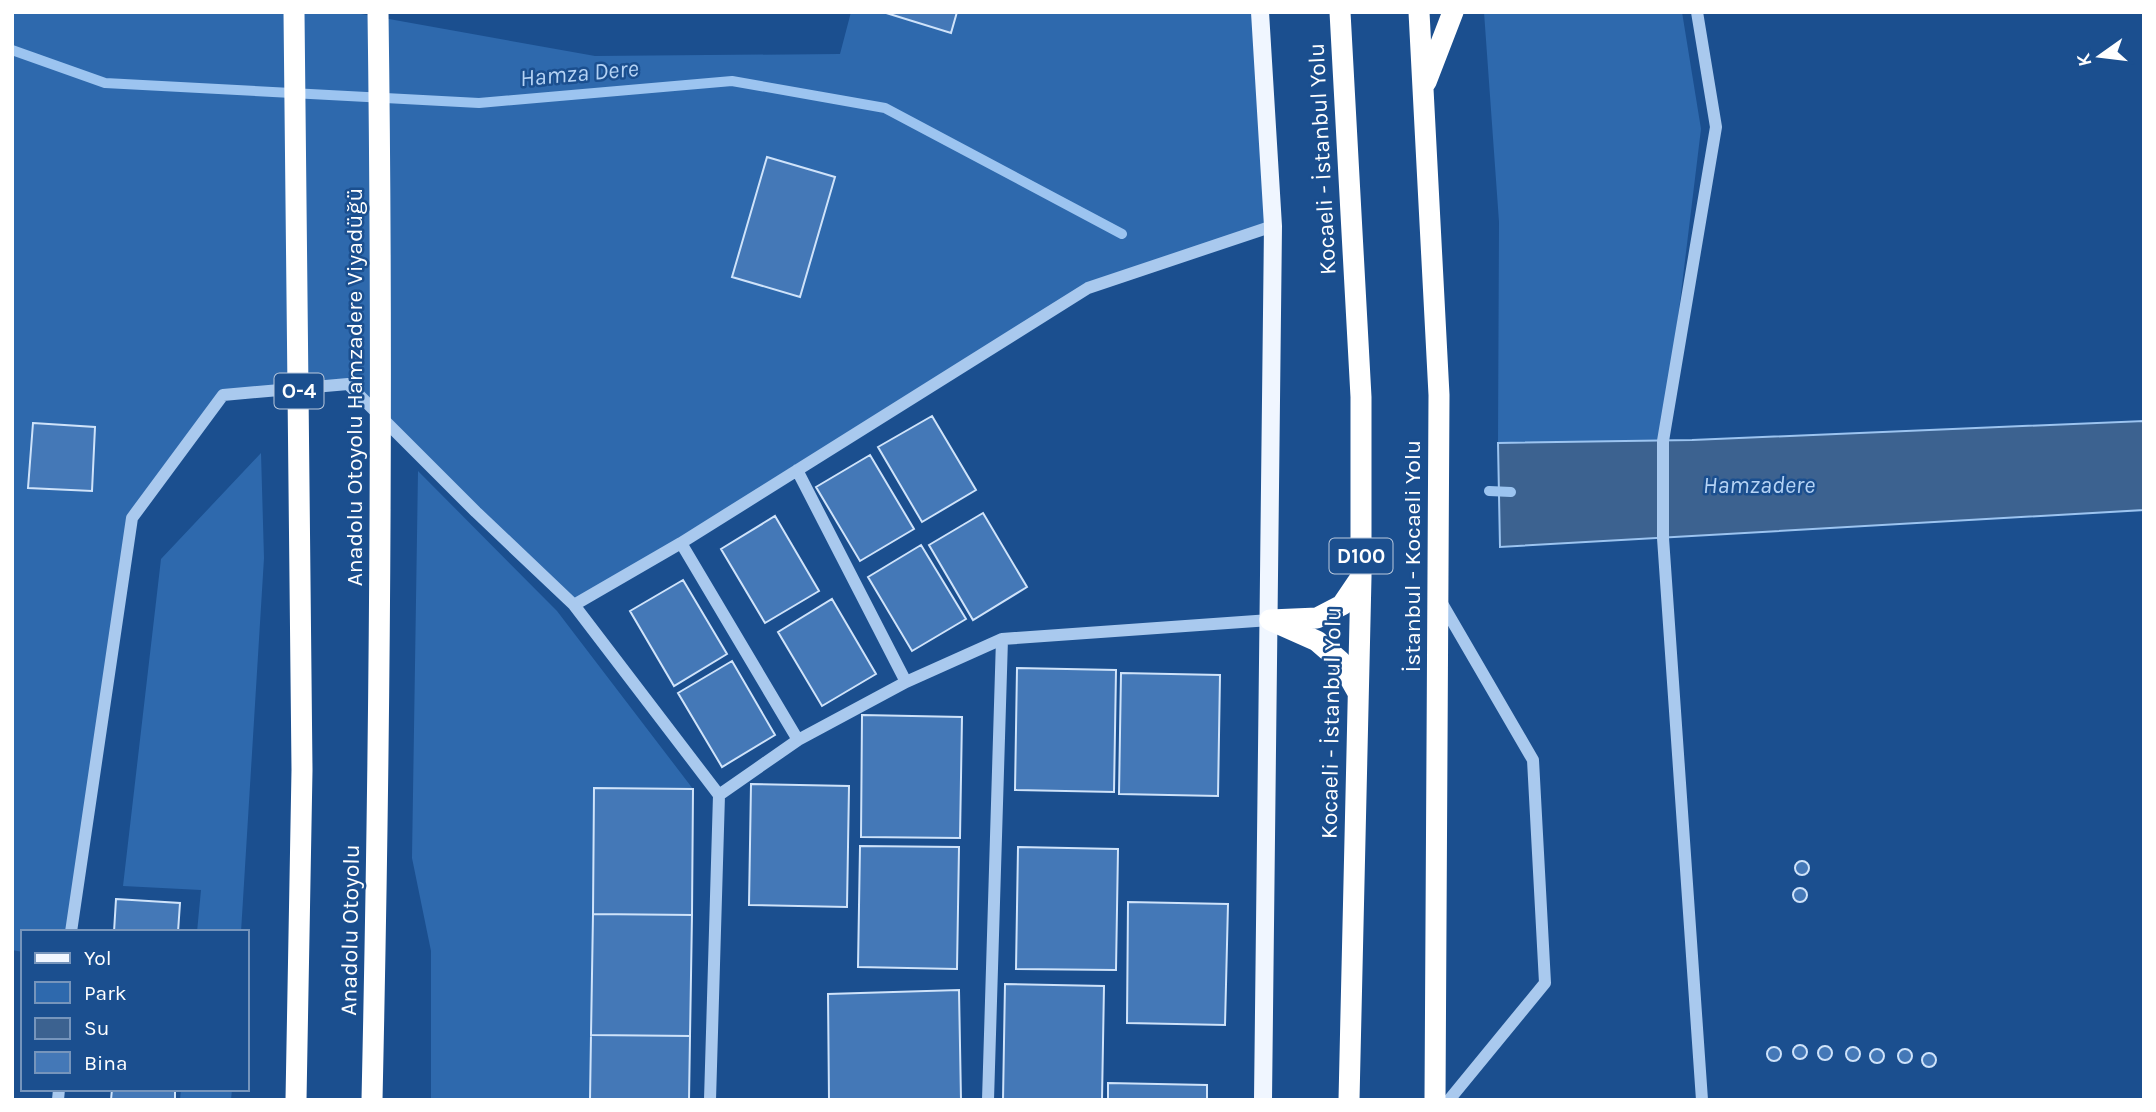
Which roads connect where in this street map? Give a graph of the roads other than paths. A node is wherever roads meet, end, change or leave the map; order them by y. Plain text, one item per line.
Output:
1 (294, 12) edge
2 (379, 12) edge
3 (1260, 12) edge
4 (1340, 12) edge
5 (1419, 12) edge
6 (1453, 12) edge
7 (1698, 12) edge
8 (1423, 90) junction
9 (1273, 226) junction
10 (797, 470) junction
11 (681, 543) junction
12 (1361, 577) junction
13 (1438, 597) junction
14 (574, 605) junction
15 (1270, 620) junction
16 (1002, 639) junction
17 (906, 682) junction
18 (1357, 691) junction
19 (798, 740) junction
20 (380, 762) joint
21 (719, 795) junction
22 (71, 930) edge
23 (296, 1100) edge
24 (372, 1100) edge
25 (710, 1100) edge
26 (988, 1100) edge
27 (1263, 1100) edge
28 (1349, 1100) edge
29 (1435, 1100) edge
30 (1448, 1100) edge
31 (1702, 1100) edge

1 - 23 highway, O-4
2 - 20 highway, Anadolu Otoyolu Hamzadere Viyadüğü
3 - 9 main road
4 - 12 highway, Kocaeli - İstanbul Yolu / D100
5 - 8 highway, İstanbul - Kocaeli Yolu
6 - 8 highway
7 - 31 street
8 - 13 highway, İstanbul - Kocaeli Yolu
9 - 10 street
9 - 15 main road
10 - 11 street
10 - 17 street
11 - 14 street
11 - 19 street
12 - 15 highway
12 - 18 highway, Kocaeli - İstanbul Yolu / D100
13 - 29 highway, İstanbul - Kocaeli Yolu
13 - 30 street
14 - 21 street
14 - 22 street
15 - 16 street
15 - 18 highway
15 - 27 main road
16 - 17 street
16 - 26 street
17 - 19 street
18 - 28 highway, Kocaeli - İstanbul Yolu / D100
19 - 21 street
20 - 24 highway, Anadolu Otoyolu
21 - 25 street

